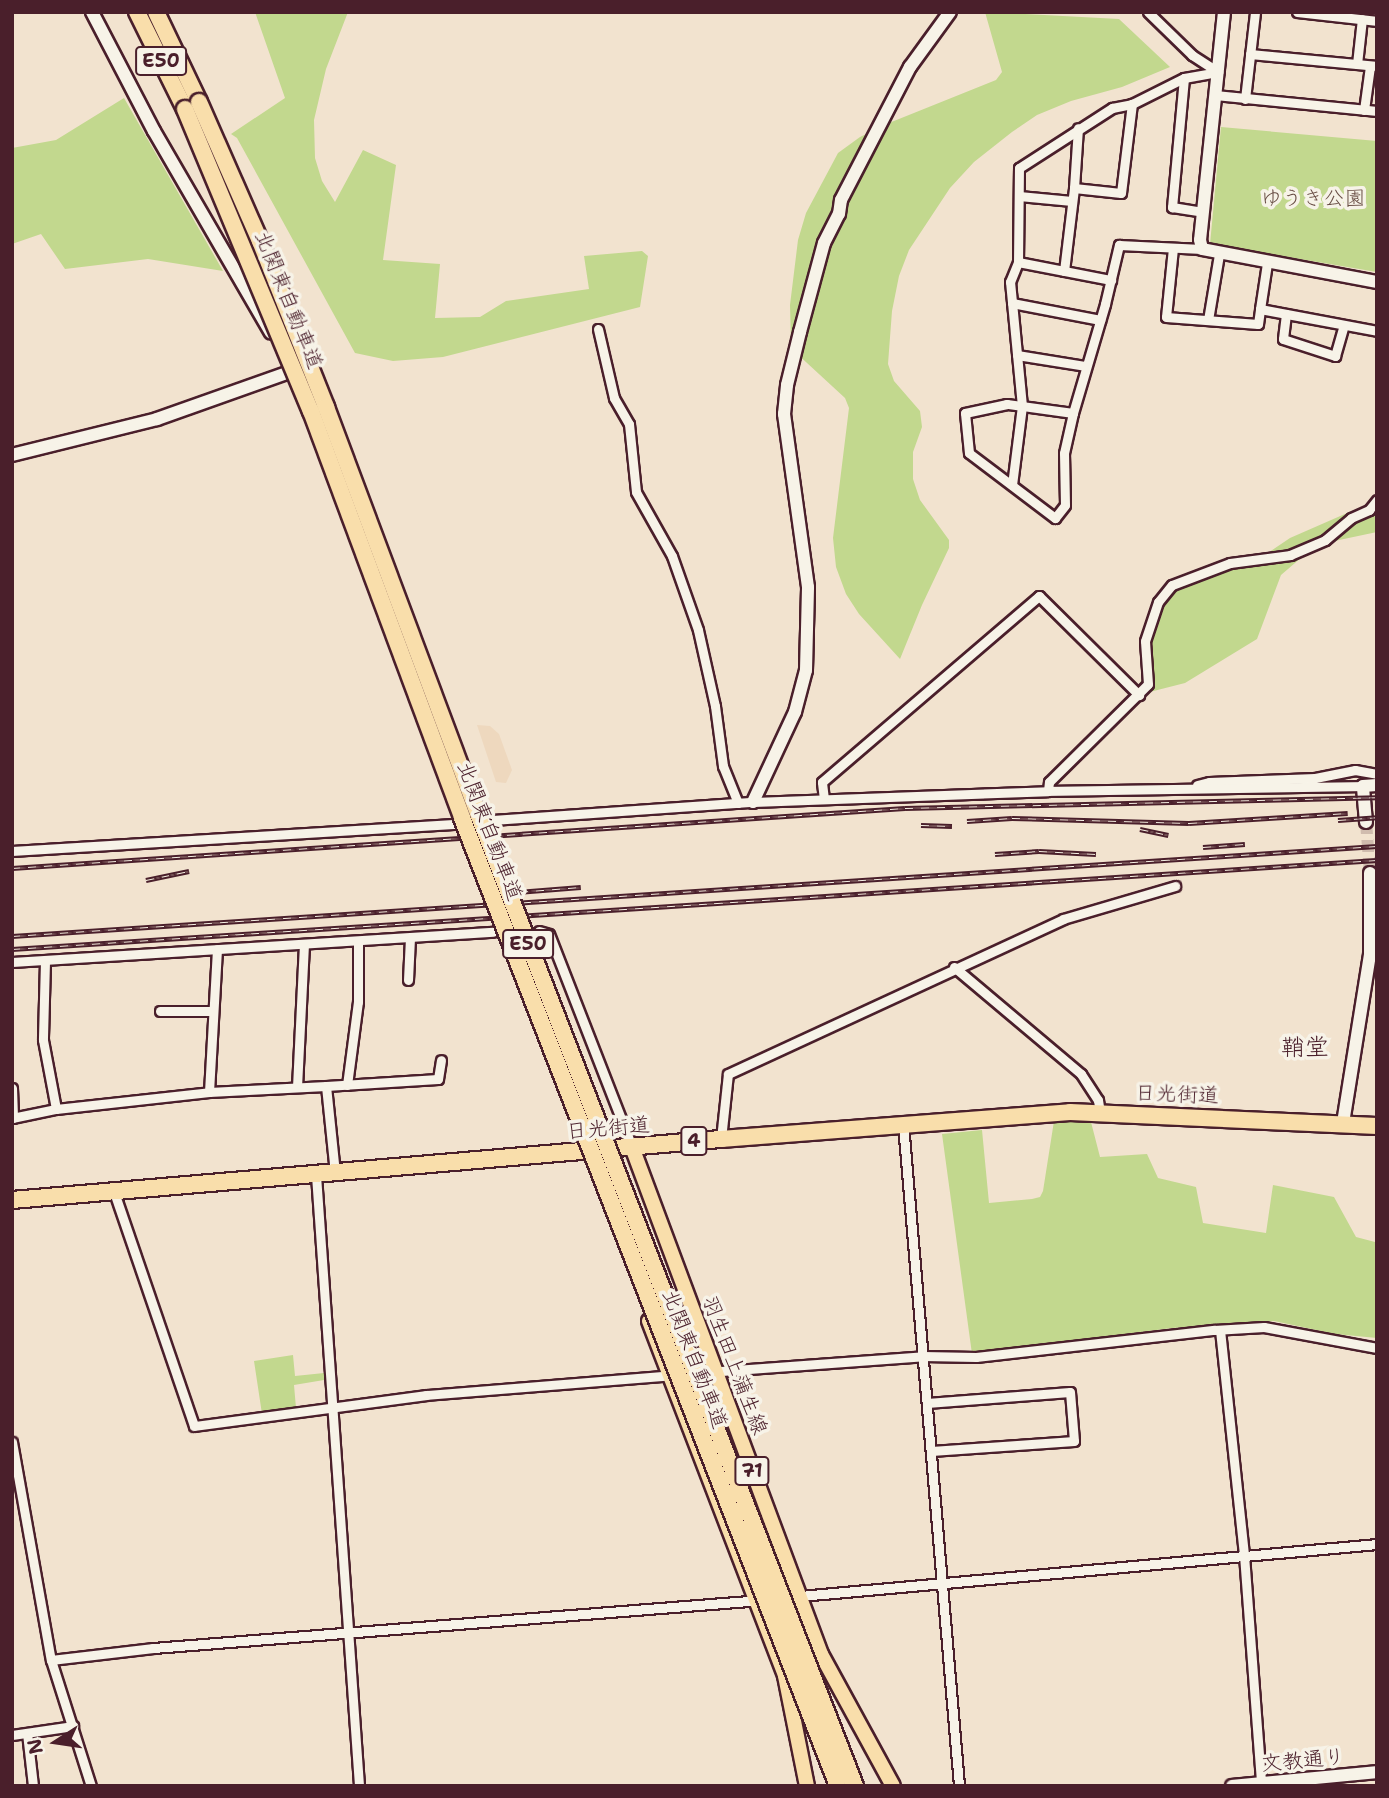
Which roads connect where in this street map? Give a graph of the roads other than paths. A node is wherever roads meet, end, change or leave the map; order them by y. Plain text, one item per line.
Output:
1 (92, 12) edge
2 (137, 12) edge
3 (156, 12) edge
4 (950, 12) edge
5 (1148, 12) edge
6 (1224, 12) edge
7 (1255, 12) edge
8 (1297, 12) edge
9 (1362, 19) junction
10 (1377, 20) edge
11 (1250, 54) junction
12 (1357, 64) junction
13 (1373, 66) edge
14 (1218, 72) junction
15 (1184, 78) junction
16 (1215, 95) junction
17 (1245, 99) junction
18 (1132, 104) junction
19 (192, 106) junction
20 (1364, 110) junction
21 (1377, 111) edge
22 (1078, 128) junction
23 (1074, 188) junction
24 (1019, 196) junction
25 (1072, 201) junction
26 (1203, 212) junction
27 (1173, 248) junction
28 (1202, 249) junction
29 (1219, 254) junction
30 (1018, 262) junction
31 (1267, 263) junction
32 (1063, 271) junction
33 (1111, 280) junction
34 (1377, 282) edge
35 (1012, 303) junction
36 (1260, 309) junction
37 (1286, 314) junction
38 (1100, 320) junction
39 (1208, 320) junction
40 (1344, 325) junction
41 (598, 329) dead end
42 (1377, 331) edge
43 (1017, 355) junction
44 (1086, 366) junction
45 (290, 372) junction
46 (1022, 406) junction
47 (1073, 413) junction
48 (12, 455) edge
49 (1012, 485) junction
50 (1377, 500) edge
51 (1373, 513) edge
52 (1139, 695) junction
53 (1377, 774) edge
54 (1377, 785) edge
55 (1363, 786) junction
56 (1182, 790) junction
57 (1048, 791) junction
58 (824, 799) junction
59 (753, 802) junction
60 (738, 803) junction
61 (1366, 821) tunnel mouth
62 (460, 822) junction
63 (12, 850) edge
64 (1370, 873) dead end
65 (1174, 886) dead end
66 (539, 931) dead end
67 (493, 932) dead end
68 (410, 938) junction
69 (358, 941) junction
70 (304, 944) junction
71 (217, 950) junction
72 (45, 961) junction
73 (12, 962) edge
74 (954, 967) junction
75 (408, 980) dead end
76 (160, 1011) dead end
77 (214, 1011) junction
78 (441, 1060) dead end
79 (347, 1085) junction
80 (326, 1086) junction
81 (297, 1087) junction
82 (12, 1088) edge
83 (209, 1092) junction
84 (56, 1109) junction
85 (1101, 1112) junction
86 (13, 1118) edge
87 (1343, 1123) junction
88 (904, 1124) junction
89 (1377, 1126) edge
90 (721, 1139) junction
91 (632, 1147) junction
92 (590, 1151) junction
93 (335, 1173) junction
94 (316, 1175) junction
95 (114, 1192) junction
96 (12, 1200) edge
97 (1220, 1329) junction
98 (1377, 1348) edge
99 (923, 1356) junction
100 (715, 1371) junction
101 (669, 1376) junction
102 (927, 1403) junction
103 (332, 1407) junction
104 (12, 1442) edge
105 (931, 1451) junction
106 (1377, 1544) edge
107 (1244, 1555) junction
108 (942, 1583) junction
109 (798, 1595) junction
110 (757, 1600) junction
111 (349, 1635) junction
112 (51, 1660) junction
113 (73, 1726) junction
114 (27, 1733) junction
115 (12, 1735) edge
116 (1377, 1772) edge
117 (1261, 1783) junction
118 (33, 1786) edge
119 (91, 1786) edge
120 (359, 1786) edge
121 (807, 1786) edge
122 (838, 1786) edge
123 (855, 1786) edge
124 (893, 1786) edge
125 (960, 1786) edge
126 (1232, 1786) edge

1 - 45 street
2 - 19 highway, 北関東自動車道 / E50
3 - 19 highway, 北関東自動車道 / E50
4 - 59 street
5 - 14 street
6 - 14 street
7 - 11 street
8 - 9 street
9 - 10 street
9 - 12 street
11 - 12 street
11 - 17 street
12 - 13 street
13 - 20 street
14 - 15 street
14 - 16 street
15 - 18 street
15 - 26 street
16 - 17 street
16 - 26 street
17 - 20 street
18 - 22 street
18 - 23 street
19 - 122 highway, 北関東自動車道 / E50, bridge
19 - 123 highway, 北関東自動車道 / E50, bridge
20 - 21 street
22 - 23 street
22 - 24 street
23 - 25 street
24 - 25 street
24 - 30 street
25 - 32 street
26 - 28 street
27 - 28 street
27 - 33 street
27 - 39 street
28 - 29 street
29 - 31 street
29 - 39 street
30 - 32 street
30 - 35 street
31 - 34 street
31 - 36 street
32 - 33 street
33 - 38 street
35 - 38 street
35 - 43 street
36 - 37 street
36 - 39 street
37 - 40 street
37 - 40 street
38 - 44 street
40 - 42 street
41 - 60 street
43 - 44 street
43 - 46 street
44 - 47 street
45 - 48 street
45 - 62 street
46 - 47 street
46 - 49 street
46 - 49 street
47 - 49 street
50 - 51 street
51 - 52 street
52 - 57 street
52 - 58 street
53 - 56 street
54 - 55 street
55 - 56 street
55 - 61 street
56 - 57 street
57 - 58 street
58 - 59 street
59 - 60 street
60 - 62 street
62 - 63 street
64 - 87 street
65 - 74 street
66 - 91 street
67 - 68 street
68 - 69 street
68 - 75 street
69 - 70 street
69 - 79 street
70 - 71 street
70 - 81 street
71 - 72 street
71 - 77 street
72 - 73 street
72 - 84 street
74 - 85 street
74 - 90 street
76 - 77 street
77 - 83 street
78 - 79 street
79 - 80 street
80 - 81 street
80 - 93 street
81 - 83 street
82 - 86 street
83 - 84 street
84 - 86 street
85 - 87 highway, 日光街道 / 4
85 - 88 highway, 日光街道 / 4
87 - 89 highway, 日光街道 / 4
88 - 90 highway, 日光街道 / 4
88 - 99 street
90 - 91 highway, 日光街道 / 4
91 - 92 highway, 日光街道 / 4
91 - 100 main road, 羽生田上蒲生線 / 71
92 - 93 highway, 日光街道 / 4
92 - 101 main road, 71
93 - 94 highway, 日光街道 / 4
94 - 95 highway, 日光街道 / 4
94 - 103 street
95 - 96 highway, 日光街道 / 4
95 - 103 street
97 - 98 street
97 - 99 street
97 - 107 street
99 - 100 street
99 - 102 street
100 - 101 street
100 - 109 main road, 羽生田上蒲生線 / 71
101 - 103 street
101 - 110 main road, 71
102 - 105 street
102 - 105 street
103 - 111 street
104 - 112 street
105 - 108 street
106 - 107 street
107 - 108 street
107 - 117 street
108 - 109 street
108 - 125 street
109 - 110 street
109 - 124 main road, 羽生田上蒲生線 / 71
110 - 111 street
110 - 121 main road, 71
111 - 112 street
111 - 120 street
112 - 113 street
113 - 114 street
113 - 119 street
114 - 115 street
114 - 118 street
116 - 117 street, 文教通り
117 - 126 street, 文教通り

